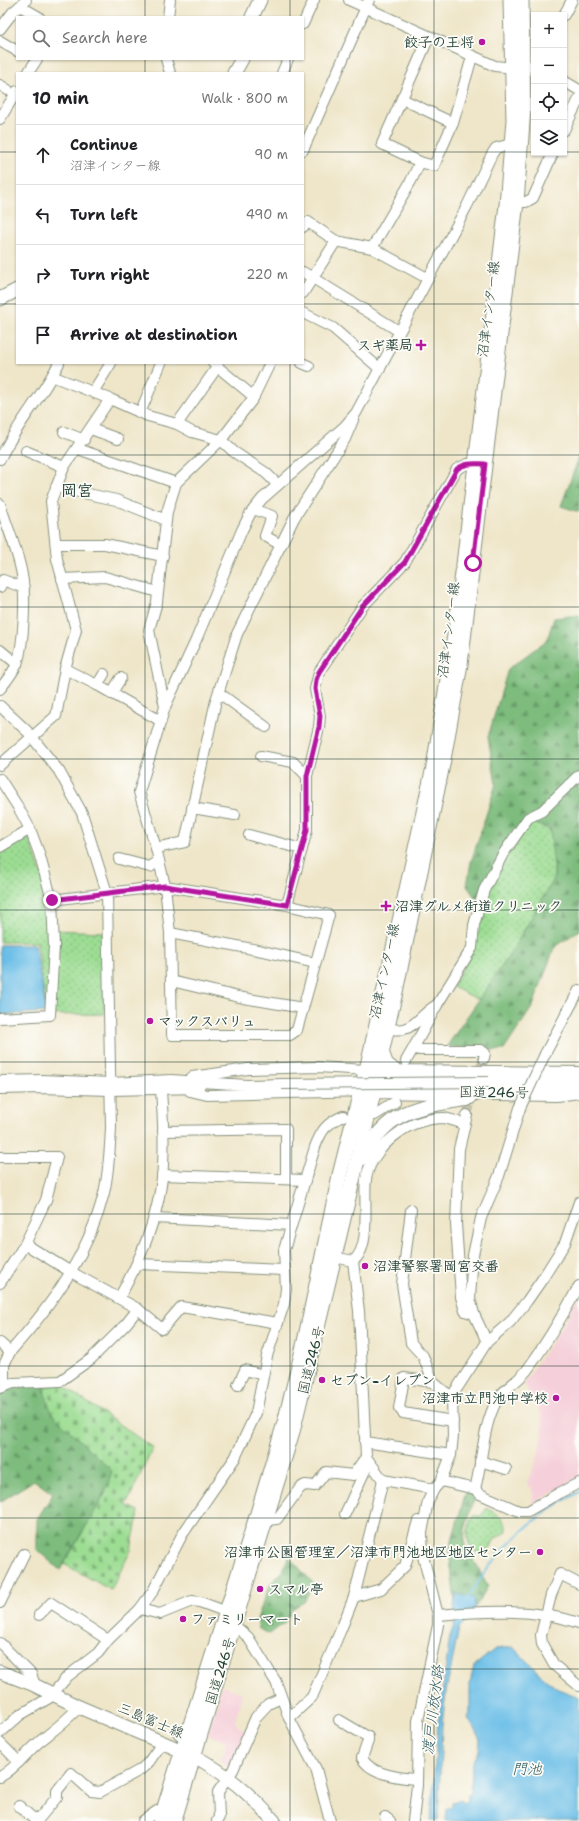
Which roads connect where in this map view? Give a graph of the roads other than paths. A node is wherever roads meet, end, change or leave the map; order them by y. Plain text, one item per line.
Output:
1 (170, 0) edge
2 (260, 0) edge
3 (270, 0) edge
4 (314, 0) edge
5 (349, 0) edge
6 (510, 0) edge
7 (522, 0) edge
8 (572, 0) edge
9 (23, 3) edge
10 (367, 4) edge
11 (566, 12) edge
12 (37, 16) edge
13 (168, 16) edge
14 (252, 16) edge
15 (262, 16) edge
16 (304, 22) edge
17 (0, 29) edge
18 (428, 37) junction
19 (0, 41) edge
20 (16, 50) edge
21 (472, 57) junction
22 (35, 60) edge
23 (166, 60) edge
24 (231, 60) edge
25 (241, 60) edge
26 (288, 60) edge
27 (523, 67) edge
28 (29, 72) edge
29 (170, 72) edge
30 (225, 72) edge
31 (235, 72) edge
32 (282, 72) edge
33 (567, 83) edge
34 (8, 89) edge
35 (579, 90) edge
36 (402, 99) junction
37 (579, 99) edge
38 (0, 119) edge
39 (453, 123) junction
40 (567, 124) edge
41 (511, 144) junction
42 (304, 148) edge
43 (552, 156) edge
44 (420, 162) junction
45 (512, 202) junction
46 (304, 226) edge
47 (336, 241) junction
48 (372, 248) junction
49 (304, 273) edge
50 (312, 278) junction
51 (426, 278) junction
52 (16, 291) edge
53 (304, 292) edge
54 (0, 299) edge
55 (304, 314) edge
56 (399, 331) junction
57 (58, 364) edge
58 (110, 364) edge
59 (161, 364) edge
60 (216, 364) edge
61 (270, 364) edge
62 (380, 369) junction
63 (52, 376) junction
64 (92, 392) junction
65 (254, 397) junction
66 (110, 399) junction
67 (140, 412) junction
68 (356, 413) junction
69 (177, 424) junction
70 (91, 429) junction
71 (64, 432) dead end
72 (118, 438) dead end
73 (221, 440) junction
74 (81, 444) junction
75 (26, 451) dead end
76 (0, 459) edge
77 (480, 464) junction
78 (64, 467) junction
79 (176, 483) junction
80 (278, 485) junction
81 (56, 487) junction
82 (0, 504) edge
83 (254, 509) junction
84 (166, 520) junction
85 (56, 544) junction
86 (281, 545) junction
87 (163, 556) junction
88 (62, 579) junction
89 (0, 587) edge
90 (24, 588) junction
91 (158, 592) junction
92 (0, 650) edge
93 (17, 664) junction
94 (65, 670) junction
95 (104, 674) dead end
96 (121, 678) dead end
97 (97, 685) junction
98 (0, 689) edge
99 (219, 693) junction
100 (111, 694) junction
101 (0, 706) edge
102 (165, 707) junction
103 (161, 722) junction
104 (266, 726) dead end
105 (32, 737) junction
106 (261, 756) dead end
107 (0, 765) edge
108 (579, 775) edge
109 (307, 776) junction
110 (0, 779) edge
111 (192, 808) junction
112 (235, 815) dead end
113 (30, 829) junction
114 (249, 835) dead end
115 (0, 847) edge
116 (156, 848) junction
117 (302, 849) junction
118 (119, 859) dead end
119 (160, 861) junction
120 (165, 886) junction
121 (107, 893) junction
122 (52, 900) junction
123 (287, 905) junction
124 (170, 933) junction
125 (315, 963) junction
126 (170, 981) junction
127 (579, 990) edge
128 (438, 1005) junction
129 (303, 1008) junction
130 (0, 1018) edge
131 (388, 1029) junction
132 (414, 1047) junction
133 (382, 1053) junction
134 (484, 1058) dead end
135 (406, 1061) dead end
136 (372, 1070) junction
137 (396, 1072) junction
138 (579, 1074) edge
139 (579, 1078) edge
140 (0, 1081) edge
141 (511, 1082) junction
142 (579, 1084) edge
143 (111, 1086) junction
144 (167, 1086) junction
145 (0, 1089) edge
146 (367, 1091) junction
147 (477, 1091) junction
148 (579, 1091) edge
149 (395, 1102) dead end
150 (375, 1115) dead end
151 (343, 1116) dead end
152 (163, 1131) junction
153 (0, 1157) edge
154 (162, 1175) junction
155 (286, 1179) junction
156 (305, 1180) junction
157 (579, 1202) edge
158 (411, 1210) dead end
159 (154, 1218) junction
160 (291, 1225) junction
161 (340, 1231) junction
162 (25, 1244) junction
163 (334, 1257) junction
164 (353, 1261) junction
165 (138, 1264) junction
166 (284, 1270) junction
167 (71, 1272) junction
168 (0, 1283) edge
169 (579, 1286) edge
170 (119, 1298) junction
171 (138, 1309) junction
172 (474, 1314) junction
173 (278, 1323) junction
174 (487, 1342) junction
175 (0, 1343) edge
176 (10, 1352) junction
177 (263, 1375) junction
178 (434, 1382) junction
179 (2, 1384) edge
180 (238, 1385) dead end
181 (452, 1396) junction
182 (453, 1420) junction
183 (365, 1442) junction
184 (451, 1454) junction
185 (368, 1459) junction
186 (480, 1461) junction
187 (506, 1469) dead end
188 (383, 1480) junction
189 (579, 1483) edge
190 (438, 1485) junction
191 (475, 1489) junction
192 (426, 1508) junction
193 (345, 1514) dead end
194 (267, 1520) junction
195 (24, 1554) dead end
196 (579, 1584) edge
197 (354, 1597) junction
198 (0, 1602) edge
199 (140, 1609) junction
200 (227, 1612) junction
201 (39, 1615) dead end
202 (438, 1615) junction
203 (546, 1616) junction
204 (579, 1623) edge
205 (234, 1625) junction
206 (108, 1640) junction
207 (0, 1643) edge
208 (0, 1672) edge
209 (35, 1685) junction
210 (579, 1686) edge
211 (53, 1693) junction
212 (281, 1698) junction
213 (79, 1707) junction
214 (289, 1718) junction
215 (339, 1720) dead end
216 (176, 1730) dead end
217 (0, 1733) edge
218 (0, 1744) edge
219 (164, 1748) junction
220 (187, 1750) junction
221 (19, 1762) junction
222 (0, 1777) edge
223 (229, 1777) junction
224 (417, 1778) junction
225 (19, 1806) dead end
226 (162, 1815) edge
227 (37, 1821) edge
228 (143, 1821) edge
229 (174, 1821) edge
230 (217, 1821) edge
231 (274, 1821) edge
232 (330, 1821) edge
233 (412, 1821) edge

1 - 13 street
2 - 14 main road
3 - 15 main road
4 - 16 street
5 - 10 street
6 - 27 main road, 沼津インター線
7 - 27 main road, 沼津インター線
8 - 11 street
9 - 12 street
9 - 17 street
10 - 18 street
10 - 42 street
18 - 21 street
18 - 36 street
19 - 20 street
21 - 27 street
21 - 39 street
22 - 28 street
23 - 29 street
24 - 30 main road
25 - 31 main road
26 - 32 street
27 - 41 main road, 沼津インター線
27 - 45 main road, 沼津インター線
33 - 35 street
34 - 38 street
36 - 39 street
36 - 44 street
37 - 40 street
39 - 44 street
41 - 45 main road, 沼津インター線
41 - 51 street
43 - 45 street
44 - 48 street
45 - 77 main road, 沼津インター線
46 - 47 street
47 - 48 street
47 - 50 street
48 - 51 street
49 - 50 street
50 - 53 street
50 - 56 street
51 - 56 street
52 - 54 main road
55 - 62 street
56 - 62 street
57 - 63 street
58 - 64 street
59 - 67 street
60 - 65 street
60 - 69 street
61 - 65 street
62 - 68 street
63 - 64 street
63 - 76 street
64 - 66 street
65 - 73 street
66 - 67 street
66 - 70 street
67 - 69 street
68 - 80 street
68 - 86 street
69 - 73 street
70 - 72 street
70 - 74 street
71 - 74 street
73 - 79 street
73 - 80 street
74 - 78 street
74 - 79 street
75 - 78 street
77 - 109 street
77 - 131 main road, 沼津インター線
77 - 136 main road, 沼津インター線
78 - 81 street
79 - 84 street
80 - 83 street
81 - 84 street
81 - 85 street
82 - 90 street
83 - 86 street
83 - 102 street
84 - 87 street
85 - 87 street
85 - 88 street
86 - 99 street
87 - 91 street
88 - 91 street
88 - 94 street
89 - 90 street
90 - 93 street
91 - 102 street
92 - 93 street
93 - 98 street
94 - 97 street
94 - 105 street
95 - 97 street
96 - 100 street
97 - 100 street
99 - 104 street
99 - 111 street
100 - 103 street
101 - 105 street
102 - 103 street
103 - 116 street
105 - 107 street
105 - 121 street
106 - 109 street
108 - 128 street
109 - 117 street
110 - 113 street
111 - 112 street
111 - 116 street
113 - 115 street
113 - 122 street
114 - 117 street
116 - 119 street
117 - 123 street
118 - 119 street
119 - 120 street
120 - 121 street
120 - 123 street
120 - 124 street
121 - 122 street
121 - 143 street
122 - 130 street
123 - 125 street
124 - 125 street
124 - 126 street
125 - 129 street
126 - 129 street
126 - 129 street
127 - 172 street, bridge
128 - 131 street
128 - 132 street
131 - 133 main road, 沼津インター線
132 - 134 street
132 - 135 street
133 - 136 main road, 沼津インター線
133 - 137 highway
136 - 137 highway, 国道246号
136 - 144 street
136 - 146 highway, 国道246号
137 - 138 highway, 国道246号
139 - 141 street
140 - 143 street
141 - 142 street
141 - 144 street, bridge
143 - 144 street
143 - 144 street
143 - 145 street
143 - 167 street
144 - 146 street
144 - 152 street
146 - 147 highway, 国道246号
146 - 161 highway, 国道246号
146 - 200 highway, 国道246号
147 - 148 highway, 国道246号
147 - 161 highway
149 - 150 street
151 - 156 street
152 - 154 street
152 - 155 street
153 - 162 street
154 - 155 street
154 - 159 street
155 - 156 street
156 - 160 street
157 - 174 street
158 - 178 street
159 - 160 street
159 - 165 street
160 - 166 street
161 - 163 highway, 国道246号
162 - 167 street
162 - 168 street
163 - 164 street
163 - 194 highway, 国道246号
164 - 172 street
164 - 183 street
165 - 166 street
165 - 170 street
166 - 173 street
167 - 170 street
167 - 176 street
169 - 186 street
170 - 171 street
171 - 173 street
171 - 179 street
172 - 174 street
173 - 177 street
174 - 181 street
175 - 176 street
176 - 179 street
177 - 180 street
177 - 199 street
178 - 181 street
178 - 182 street
181 - 182 street
182 - 184 street
183 - 184 street
183 - 185 street
184 - 190 street
185 - 188 street
185 - 193 street
185 - 194 street
186 - 187 street
186 - 191 street
188 - 190 street
188 - 197 street
189 - 191 street
190 - 191 street
190 - 192 street
192 - 197 street
192 - 202 street
194 - 205 highway, 国道246号
195 - 198 street
196 - 203 street
197 - 214 street
199 - 200 street
199 - 206 street
200 - 220 highway, 国道246号
201 - 206 street
202 - 203 street
202 - 224 street
203 - 204 street
203 - 210 street
205 - 212 street
205 - 220 highway, 国道246号
206 - 211 street
207 - 209 street
208 - 209 main road, 三島富士線
209 - 211 main road, 三島富士線
211 - 213 main road, 三島富士線
211 - 217 street
212 - 214 street
212 - 223 street
213 - 219 main road, 三島富士線
213 - 221 street
214 - 232 street
215 - 224 street
216 - 220 street
218 - 221 street
219 - 220 main road, 三島富士線
219 - 227 street
220 - 223 main road, 三島富士線
220 - 226 highway, 国道246号
220 - 229 highway, 国道246号
221 - 222 street
223 - 230 street
223 - 231 main road, 三島富士線
224 - 233 street
225 - 227 street
226 - 228 street

